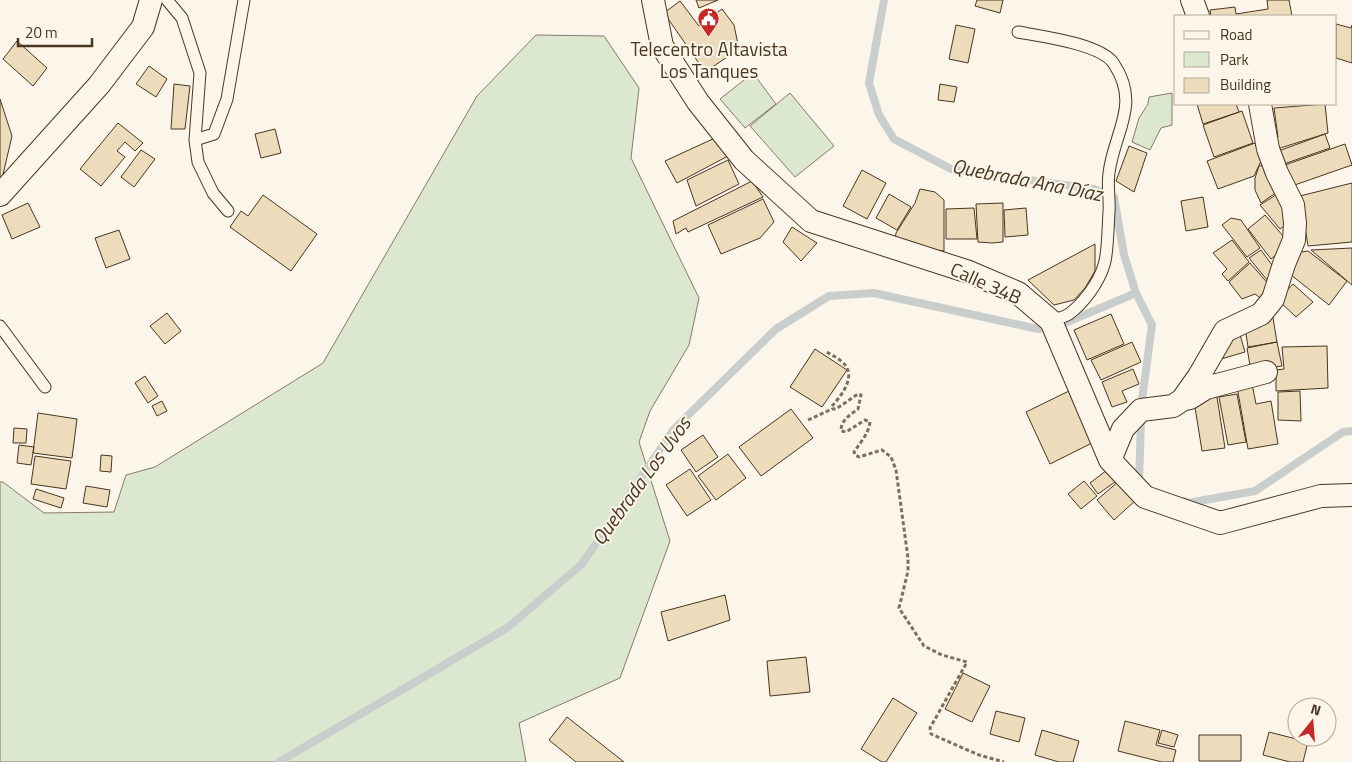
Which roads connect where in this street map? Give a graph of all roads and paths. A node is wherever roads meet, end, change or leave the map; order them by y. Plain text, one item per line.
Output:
1 (151, 0) edge
2 (167, 0) edge
3 (244, 0) edge
4 (653, 0) edge
5 (1192, 0) edge
6 (1198, 15) edge
7 (1018, 32) dead end
8 (1260, 105) edge
9 (195, 140) junction
10 (0, 194) edge
11 (228, 210) dead end
12 (0, 326) edge
13 (1053, 326) junction
14 (827, 352) dead end
15 (1266, 372) dead end
16 (45, 386) dead end
17 (1182, 400) junction
18 (832, 409) junction
19 (808, 420) dead end
20 (1110, 460) junction
21 (1352, 495) edge
22 (1004, 762) edge

1 - 10 street
2 - 9 lane
3 - 9 lane
4 - 13 street, Calle 34B
5 - 6 street
7 - 13 lane
8 - 17 street
9 - 11 lane
12 - 16 lane
13 - 20 street, Calle 34B
14 - 18 path
15 - 17 street
17 - 20 street
18 - 19 path
18 - 22 path
20 - 21 street, Calle 34B

